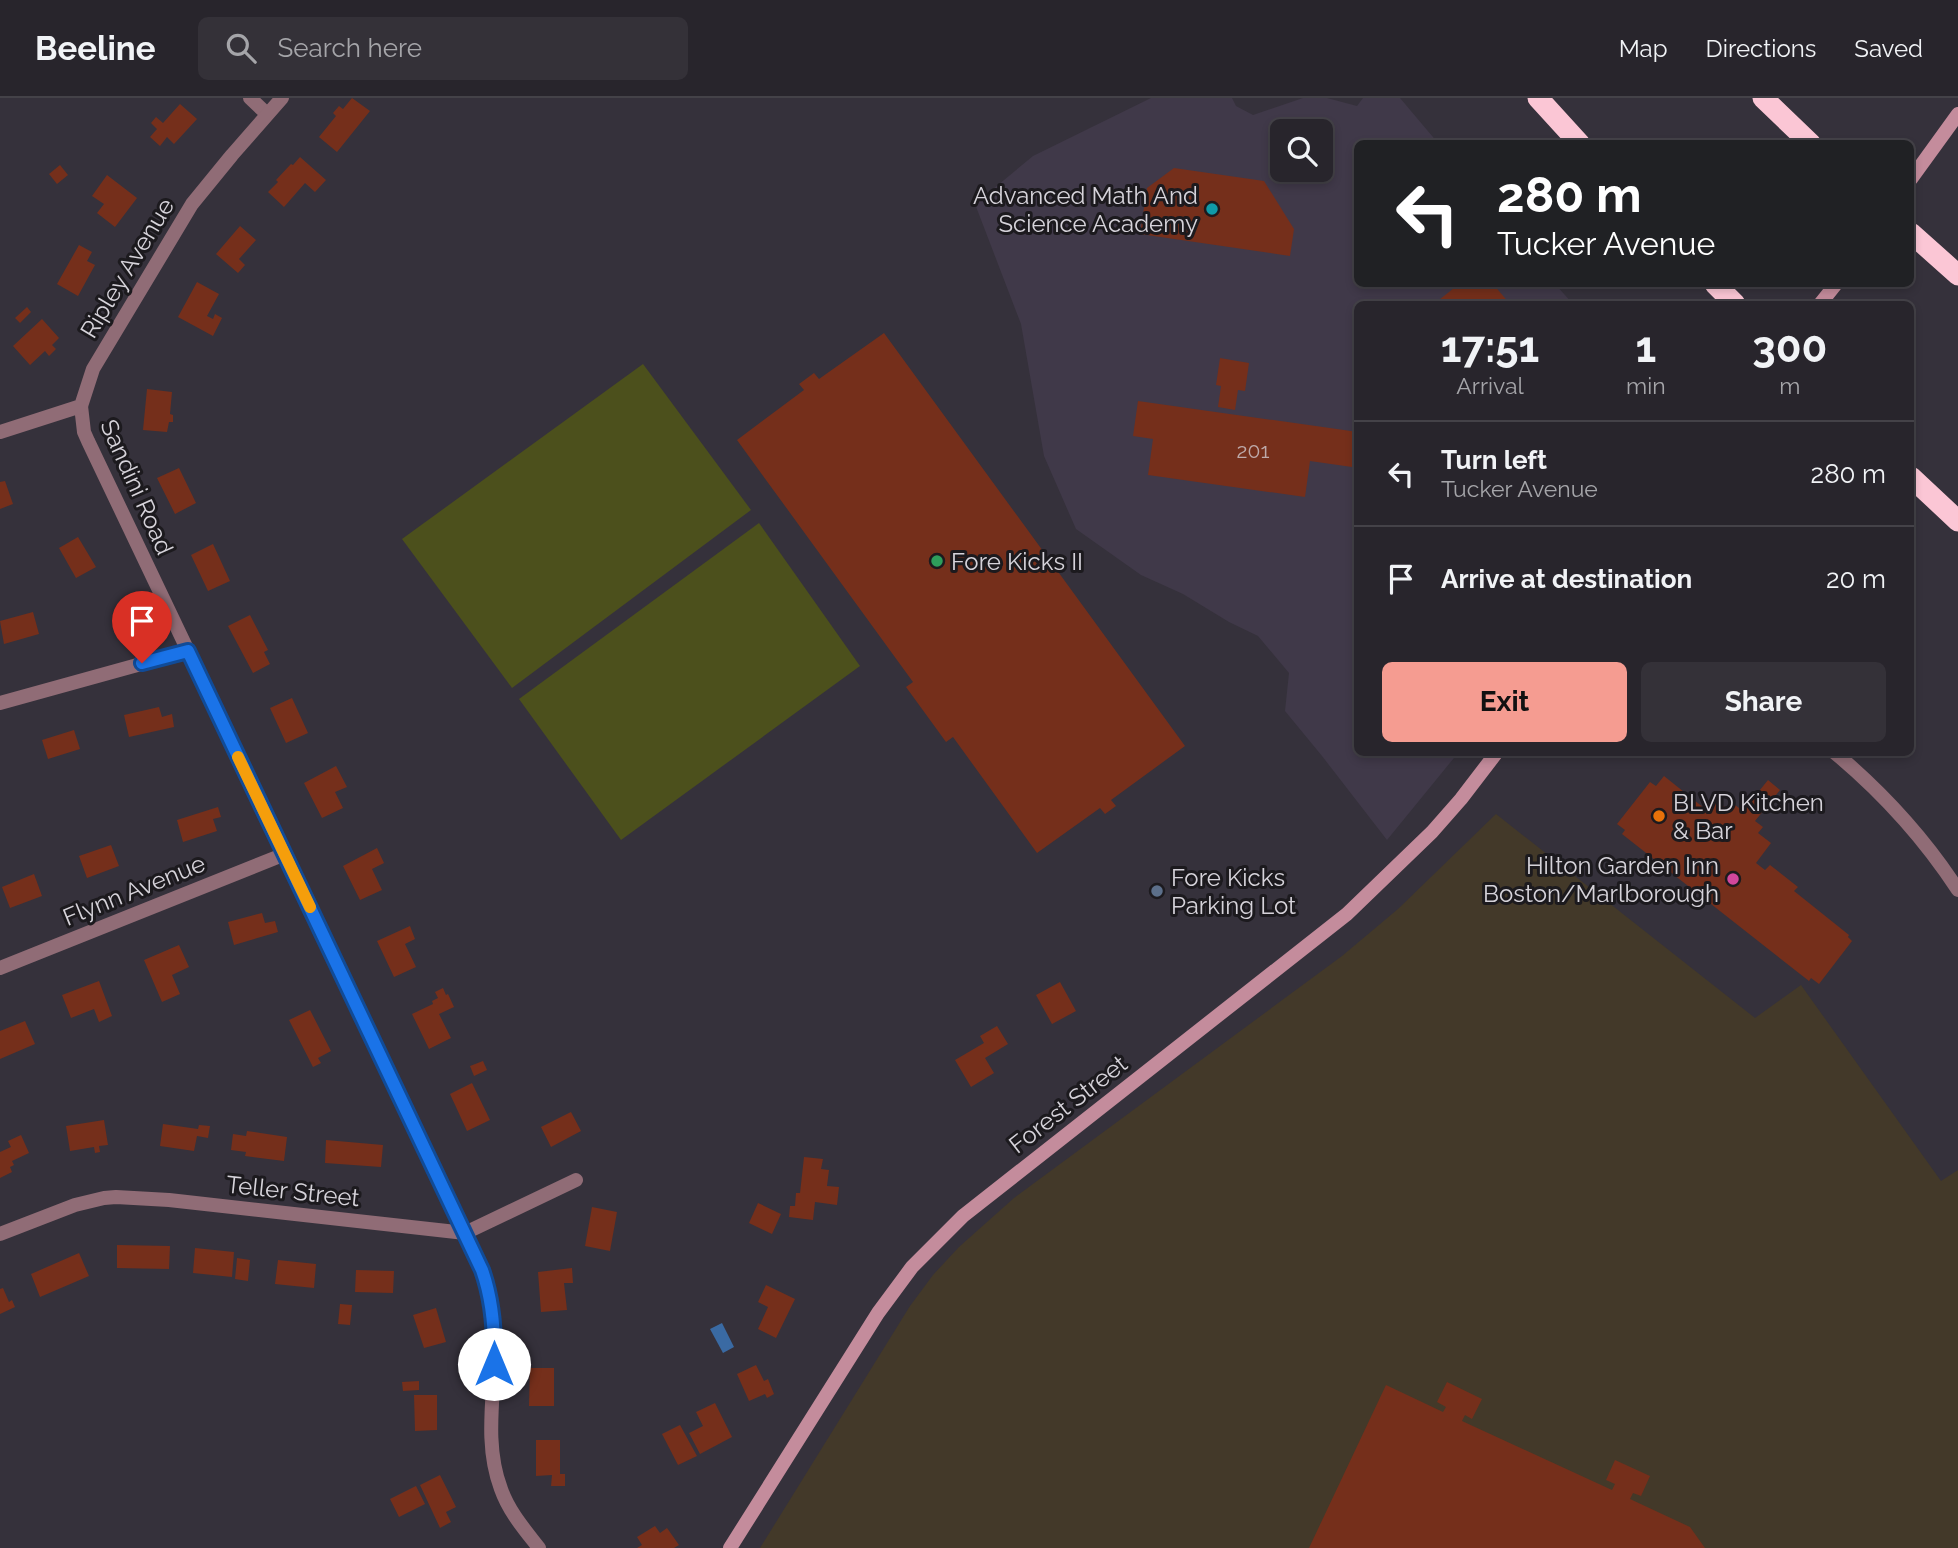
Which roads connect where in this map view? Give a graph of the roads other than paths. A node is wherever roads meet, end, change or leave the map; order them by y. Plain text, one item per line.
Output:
1 (250, 98) edge
2 (282, 98) edge
3 (1538, 98) edge
4 (1763, 98) edge
5 (267, 114) junction
6 (1958, 114) edge
7 (1576, 140) edge
8 (1807, 140) edge
9 (1915, 173) edge
10 (1914, 236) edge
11 (1958, 275) edge
12 (1718, 287) edge
13 (1834, 287) edge
14 (1732, 301) edge
15 (1822, 301) edge
16 (81, 406) junction
17 (0, 432) edge
18 (1914, 480) edge
19 (1958, 521) edge
20 (188, 651) junction
21 (0, 703) edge
22 (1494, 756) edge
23 (1839, 756) edge
24 (285, 854) junction
25 (1958, 890) edge
26 (0, 968) edge
27 (576, 1180) dead end
28 (465, 1233) junction
29 (0, 1234) edge
30 (539, 1548) edge
31 (730, 1548) edge

1 - 5 street
2 - 5 street, Ripley Avenue
3 - 7 highway
4 - 8 highway
5 - 16 street, Ripley Avenue
6 - 9 main road
10 - 11 highway
12 - 14 highway
13 - 15 main road
16 - 17 street
16 - 20 street, Sandini Road
18 - 19 highway
20 - 21 street
20 - 24 street, Sandini Road
22 - 31 main road, Forest Street
23 - 25 street
24 - 26 street, Flynn Avenue
24 - 28 street, Sandini Road
27 - 28 street
28 - 29 street, Teller Street
28 - 30 street, Sandini Road

